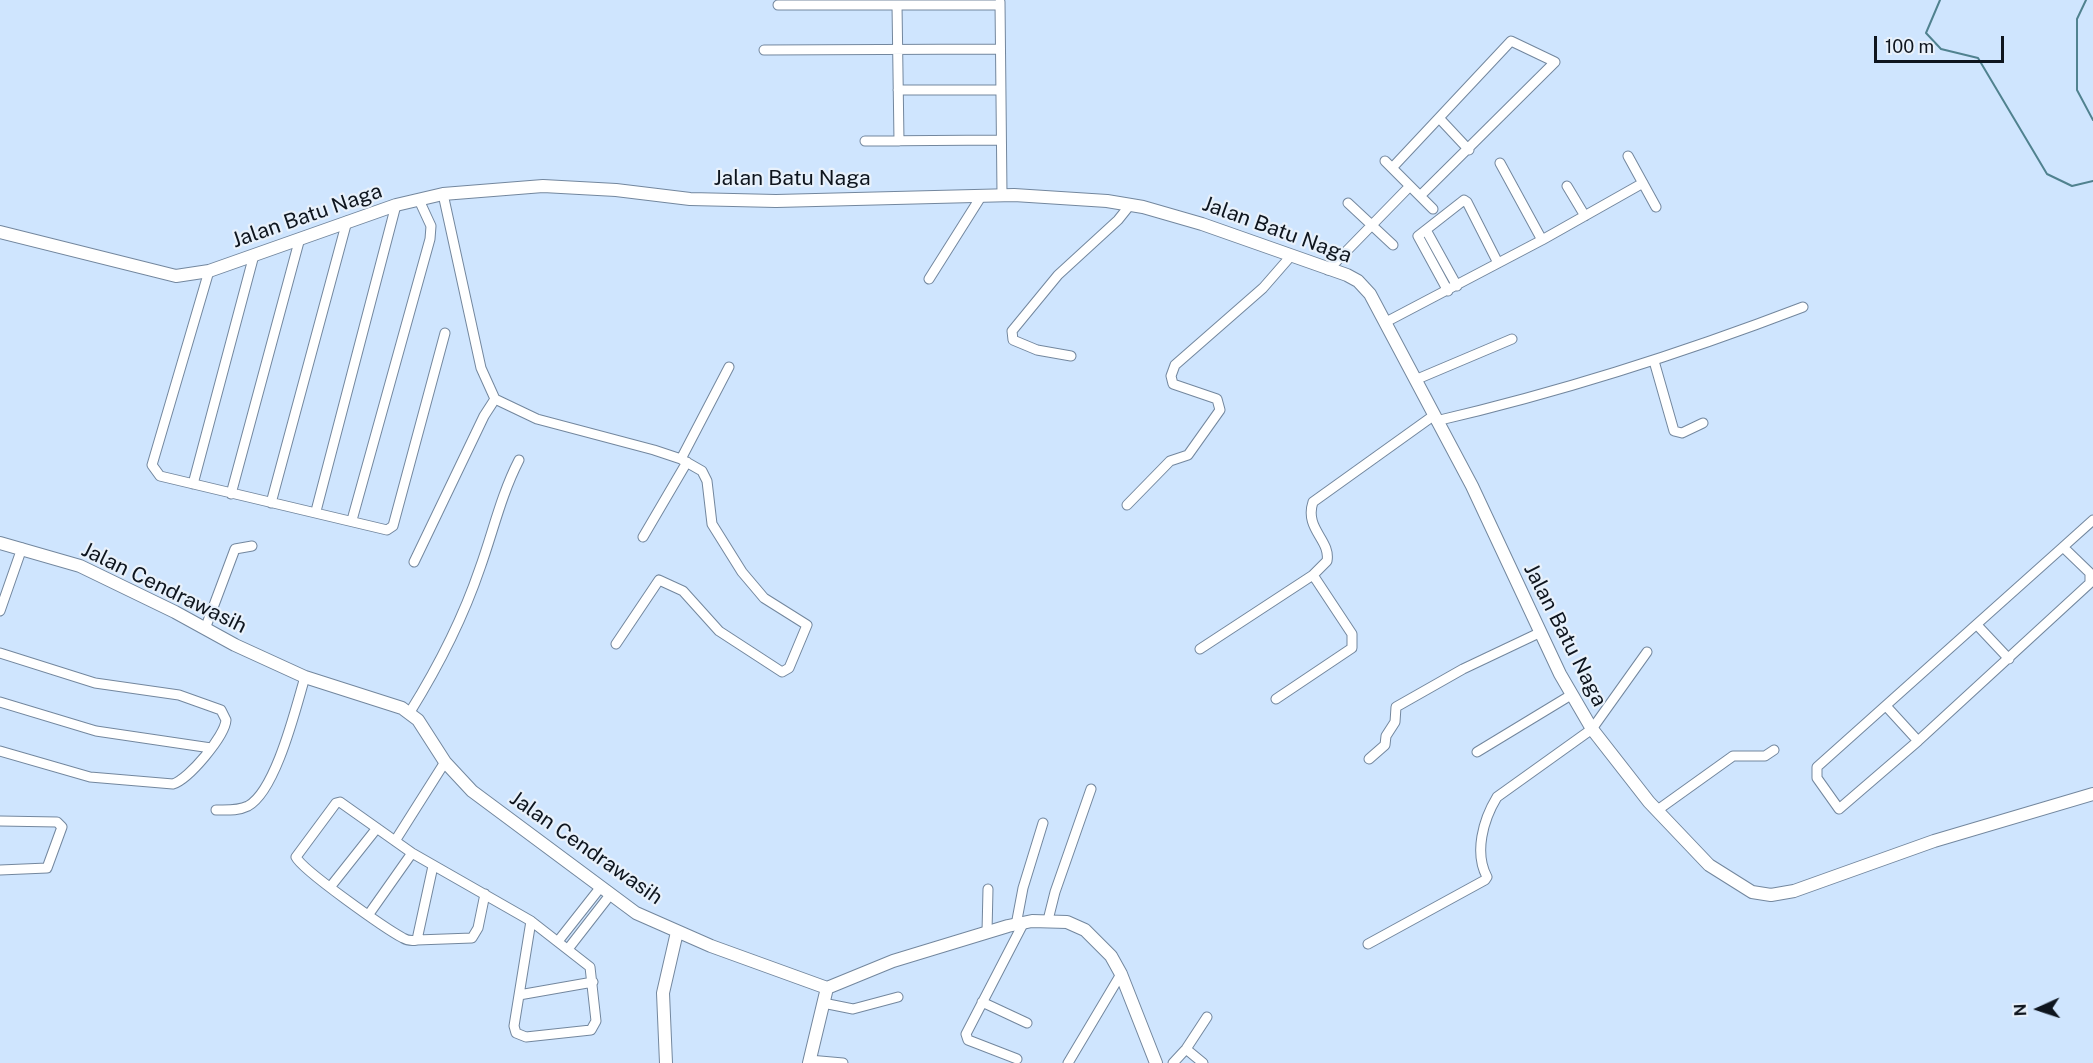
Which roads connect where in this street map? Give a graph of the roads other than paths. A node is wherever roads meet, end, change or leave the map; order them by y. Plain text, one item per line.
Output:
1 (1000, 3) edge
2 (778, 4) dead end
3 (897, 5) junction
4 (897, 49) junction
5 (1000, 49) junction
6 (764, 50) dead end
7 (898, 90) junction
8 (999, 90) junction
9 (1440, 119) junction
10 (1001, 140) junction
11 (865, 141) dead end
12 (899, 141) junction
13 (1469, 150) junction
14 (1628, 156) dead end
15 (1500, 163) dead end
16 (1643, 183) junction
17 (1410, 186) junction
18 (1567, 186) dead end
19 (443, 194) junction
20 (1002, 194) junction
21 (982, 195) junction
22 (1420, 196) junction
23 (419, 200) junction
24 (1348, 203) dead end
25 (396, 205) junction
26 (1130, 205) junction
27 (1656, 207) dead end
28 (1433, 209) dead end
29 (1585, 216) junction
30 (347, 221) junction
31 (1370, 224) junction
32 (1426, 230) junction
33 (0, 232) edge
34 (300, 238) junction
35 (1542, 240) junction
36 (1393, 245) dead end
37 (254, 255) junction
38 (1290, 257) junction
39 (1498, 263) junction
40 (1328, 270) junction
41 (209, 271) junction
42 (929, 279) dead end
43 (1457, 286) junction
44 (1448, 291) junction
45 (1803, 307) dead end
46 (1386, 322) junction
47 (445, 333) dead end
48 (1512, 339) dead end
49 (1071, 356) dead end
50 (1654, 361) junction
51 (729, 367) dead end
52 (1415, 380) junction
53 (495, 399) junction
54 (1435, 418) junction
55 (1703, 423) dead end
56 (519, 460) dead end
57 (684, 461) junction
58 (193, 484) junction
59 (231, 494) junction
60 (271, 503) junction
61 (1127, 505) dead end
62 (316, 511) junction
63 (2093, 519) edge
64 (352, 520) junction
65 (643, 537) dead end
66 (0, 543) edge
67 (252, 546) dead end
68 (2063, 547) junction
69 (22, 548) junction
70 (414, 562) dead end
71 (650, 573) dead end
72 (1313, 574) junction
73 (659, 580) junction
74 (0, 611) edge
75 (1977, 625) junction
76 (205, 629) junction
77 (1539, 633) junction
78 (616, 644) dead end
79 (1200, 649) dead end
80 (1647, 652) dead end
81 (0, 653) edge
82 (2009, 659) junction
83 (305, 677) junction
84 (1571, 695) junction
85 (1276, 699) dead end
86 (0, 702) edge
87 (1886, 706) junction
88 (410, 712) junction
89 (1592, 729) junction
90 (1918, 741) junction
91 (211, 748) junction
92 (1774, 750) dead end
93 (0, 751) edge
94 (1477, 752) dead end
95 (1369, 759) dead end
96 (445, 762) junction
97 (1091, 789) dead end
98 (2093, 794) edge
99 (1659, 809) junction
100 (216, 810) dead end
101 (0, 821) edge
102 (1043, 823) dead end
103 (377, 828) junction
104 (395, 841) junction
105 (412, 854) junction
106 (433, 866) junction
107 (0, 870) edge
108 (331, 886) junction
109 (988, 889) dead end
110 (605, 892) junction
111 (485, 894) junction
112 (369, 914) junction
113 (1048, 920) junction
114 (531, 921) junction
115 (1019, 925) junction
116 (677, 932) junction
117 (987, 932) junction
118 (417, 940) junction
119 (559, 940) junction
120 (1368, 944) dead end
121 (568, 949) junction
122 (1121, 974) junction
123 (593, 982) junction
124 (827, 988) junction
125 (519, 995) junction
126 (898, 997) dead end
127 (982, 1002) junction
128 (823, 1003) junction
129 (1207, 1017) dead end
130 (1027, 1023) dead end
131 (1186, 1049) junction
132 (1017, 1059) dead end
133 (809, 1062) edge
134 (666, 1063) edge
135 (843, 1063) edge
136 (1068, 1063) edge
137 (1156, 1063) edge
138 (1173, 1063) edge
139 (1203, 1063) edge

1 - 3 street
1 - 5 street
2 - 3 street
3 - 4 street
4 - 5 street
4 - 6 street
4 - 7 street
5 - 8 street
7 - 8 street
7 - 12 street
8 - 10 street
9 - 13 street
9 - 13 street
9 - 17 street
10 - 12 street
10 - 20 street
11 - 12 street
13 - 22 street
14 - 16 street
15 - 35 street
16 - 27 street
16 - 29 street
17 - 22 street
17 - 31 street
18 - 29 street
19 - 21 street, Jalan Batu Naga
19 - 23 street, Jalan Batu Naga
19 - 53 street
20 - 21 street, Jalan Batu Naga
20 - 26 street, Jalan Batu Naga
21 - 42 street
22 - 28 street
23 - 25 street, Jalan Batu Naga
23 - 64 street
24 - 31 street
25 - 30 street, Jalan Batu Naga
25 - 62 street
26 - 38 street, Jalan Batu Naga
26 - 49 street
29 - 35 street
30 - 34 street, Jalan Batu Naga
30 - 60 street
31 - 36 street
31 - 40 street
32 - 39 street
32 - 43 street
32 - 44 street
33 - 41 street, Jalan Batu Naga
34 - 37 street, Jalan Batu Naga
34 - 59 street
35 - 39 street
37 - 41 street, Jalan Batu Naga
37 - 58 street
38 - 40 street, Jalan Batu Naga
38 - 61 street
39 - 43 street
40 - 46 street, Jalan Batu Naga
41 - 58 street
43 - 44 street
44 - 46 street
45 - 50 street
46 - 52 street, Jalan Batu Naga
47 - 64 street
48 - 52 street
50 - 54 street
50 - 55 street
51 - 57 street
52 - 54 street, Jalan Batu Naga
53 - 57 street
53 - 70 street
54 - 72 street
54 - 77 street, Jalan Batu Naga
56 - 88 street
57 - 65 street
57 - 73 street
58 - 59 street
59 - 60 street
60 - 62 street
62 - 64 street
63 - 68 street
66 - 69 street, Jalan Cendrawasih
67 - 76 street
68 - 75 street
68 - 82 street
69 - 74 street
69 - 76 street, Jalan Cendrawasih
71 - 73 street
72 - 79 street
72 - 85 street
73 - 78 street
75 - 82 street
75 - 87 street
76 - 83 street, Jalan Cendrawasih
77 - 84 street, Jalan Batu Naga
77 - 95 street
80 - 89 street
81 - 91 street
82 - 90 street
83 - 88 street, Jalan Cendrawasih
83 - 100 street
84 - 89 street, Jalan Batu Naga
84 - 94 street
86 - 91 street
87 - 90 street
87 - 90 street
88 - 96 street, Jalan Cendrawasih
89 - 99 street, Jalan Batu Naga
89 - 120 street
91 - 93 street
92 - 99 street
96 - 104 street
96 - 110 street, Jalan Cendrawasih
97 - 113 street
98 - 99 street, Jalan Batu Naga
101 - 107 street
102 - 115 street
103 - 104 street
103 - 108 street
103 - 108 street
104 - 105 street
105 - 106 street
105 - 112 street
106 - 111 street
106 - 118 street
108 - 112 street
109 - 117 street
110 - 116 street, Jalan Cendrawasih
110 - 119 street
110 - 121 street
111 - 114 street
111 - 118 street
112 - 118 street
113 - 115 street
113 - 122 street
114 - 119 street
114 - 125 street
115 - 117 street
115 - 127 street
116 - 124 street, Jalan Cendrawasih
116 - 134 street
117 - 124 street
119 - 121 street
121 - 123 street
122 - 136 street
122 - 137 street
123 - 125 street
123 - 125 street
124 - 128 street
126 - 128 street
127 - 130 street
127 - 132 street
128 - 133 street
129 - 131 street
131 - 138 street
131 - 139 street
133 - 135 street

